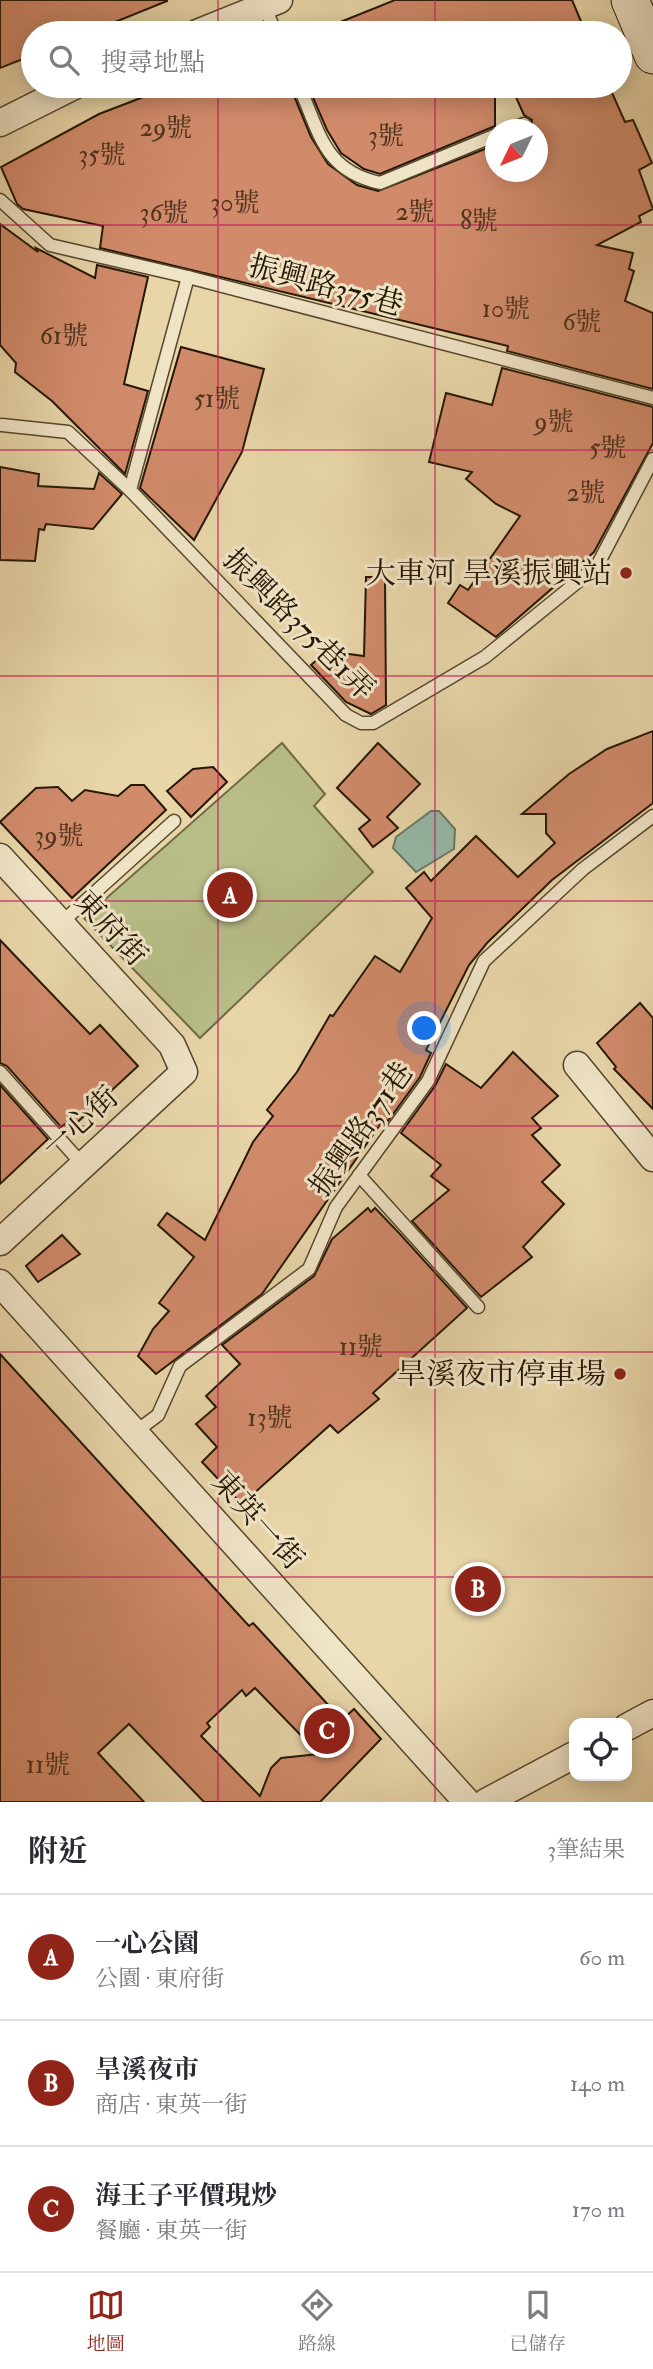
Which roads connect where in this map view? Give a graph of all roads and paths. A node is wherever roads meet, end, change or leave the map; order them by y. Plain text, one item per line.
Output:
1 (630, 0) edge
2 (271, 3) edge
3 (227, 21) edge
4 (274, 21) edge
5 (653, 55) edge
6 (50, 98) edge
7 (304, 98) edge
8 (0, 123) edge
9 (485, 139) edge
10 (0, 200) edge
11 (188, 277) junction
12 (653, 398) edge
13 (2, 425) dead end
14 (653, 459) edge
15 (130, 490) junction
16 (653, 817) edge
17 (174, 821) dead end
18 (0, 857) edge
19 (61, 923) junction
20 (172, 1045) joint
21 (577, 1065) dead end
22 (0, 1072) edge
23 (649, 1146) edge
24 (82, 1164) junction
25 (359, 1175) junction
26 (0, 1242) edge
27 (0, 1283) edge
28 (478, 1307) dead end
29 (134, 1433) junction
30 (653, 1713) edge
31 (632, 1724) edge
32 (569, 1758) edge
33 (467, 1802) edge
34 (486, 1802) edge

1 - 5 main road
2 - 3 street
2 - 4 lane
6 - 8 street
7 - 9 lane
10 - 11 lane, 振興路375巷
11 - 12 lane, 振興路375巷
11 - 15 lane
13 - 15 lane, 振興路375巷1弄
14 - 15 lane, 振興路375巷1弄
16 - 25 lane, 振興路371巷
17 - 19 lane
18 - 19 street, 東府街
19 - 20 street, 東府街
20 - 24 street, 一心街
21 - 23 street
22 - 24 lane
24 - 26 street, 一心街
25 - 28 lane
25 - 29 lane, 振興路371巷
27 - 29 street, 東英一街
29 - 33 street, 東英一街
30 - 31 street
32 - 34 street

